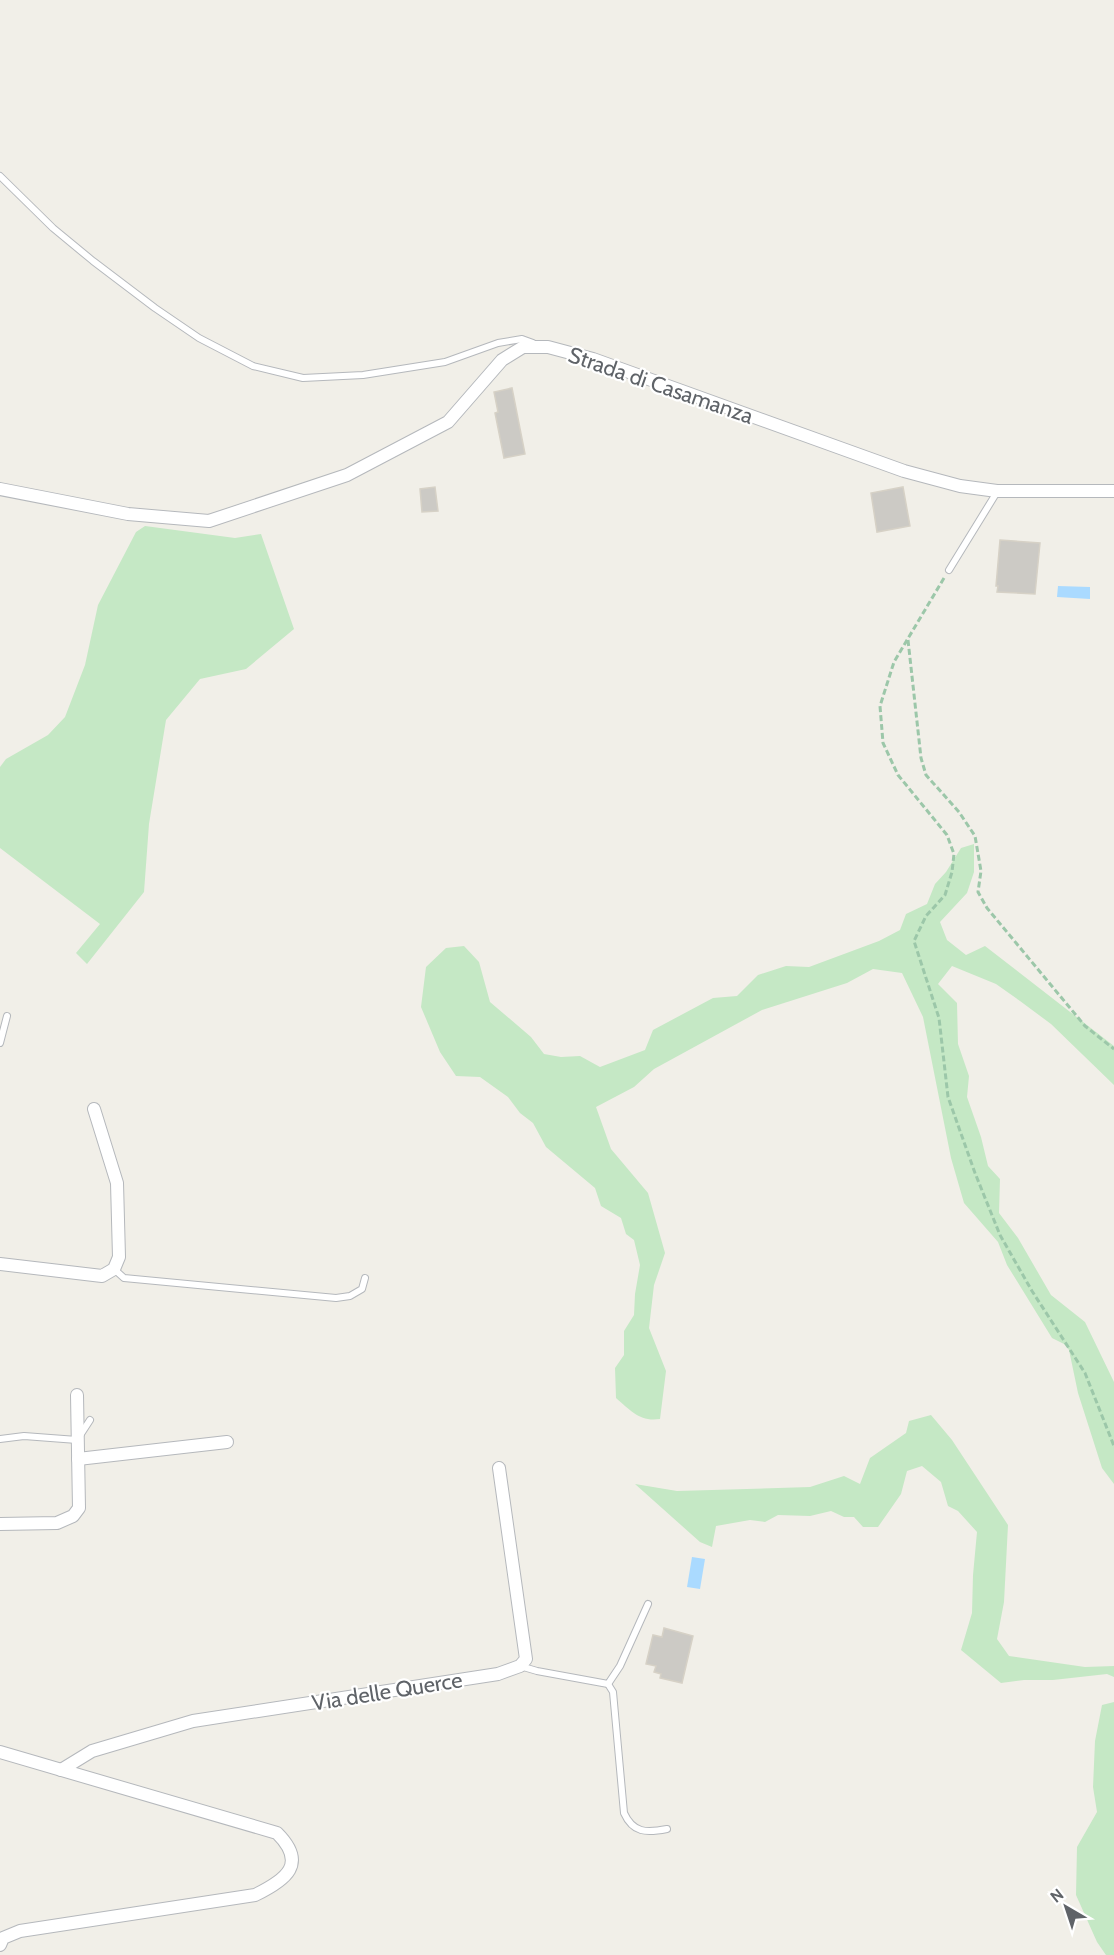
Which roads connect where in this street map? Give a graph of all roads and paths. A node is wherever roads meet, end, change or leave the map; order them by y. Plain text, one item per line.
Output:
1 (0, 176) edge
2 (548, 347) junction
3 (0, 489) edge
4 (997, 491) junction
5 (1114, 491) edge
6 (949, 570) joint
7 (908, 638) junction
8 (6, 1016) dead end
9 (0, 1043) edge
10 (1114, 1049) edge
11 (94, 1109) dead end
12 (0, 1264) edge
13 (114, 1269) junction
14 (365, 1278) dead end
15 (77, 1395) dead end
16 (90, 1420) dead end
17 (0, 1439) edge
18 (78, 1440) junction
19 (227, 1442) dead end
20 (1114, 1446) edge
21 (78, 1459) junction
22 (499, 1468) dead end
23 (0, 1524) edge
24 (648, 1605) dead end
25 (520, 1666) junction
26 (608, 1684) junction
27 (0, 1752) edge
28 (61, 1770) junction
29 (667, 1828) dead end
30 (0, 1945) edge

1 - 2 lane
2 - 3 street, Strada di Casamanza
2 - 4 street, Strada di Casamanza
4 - 5 street, Strada di Casamanza
4 - 6 lane
6 - 7 path
7 - 10 path
7 - 20 path
8 - 9 lane
11 - 13 street
12 - 13 street
13 - 14 lane
15 - 18 street
16 - 18 lane
17 - 18 lane
18 - 21 street
19 - 21 street
21 - 23 street
22 - 25 street
24 - 26 lane
25 - 26 lane
25 - 28 street, Via delle Querce
26 - 29 lane
27 - 28 street
28 - 30 street

